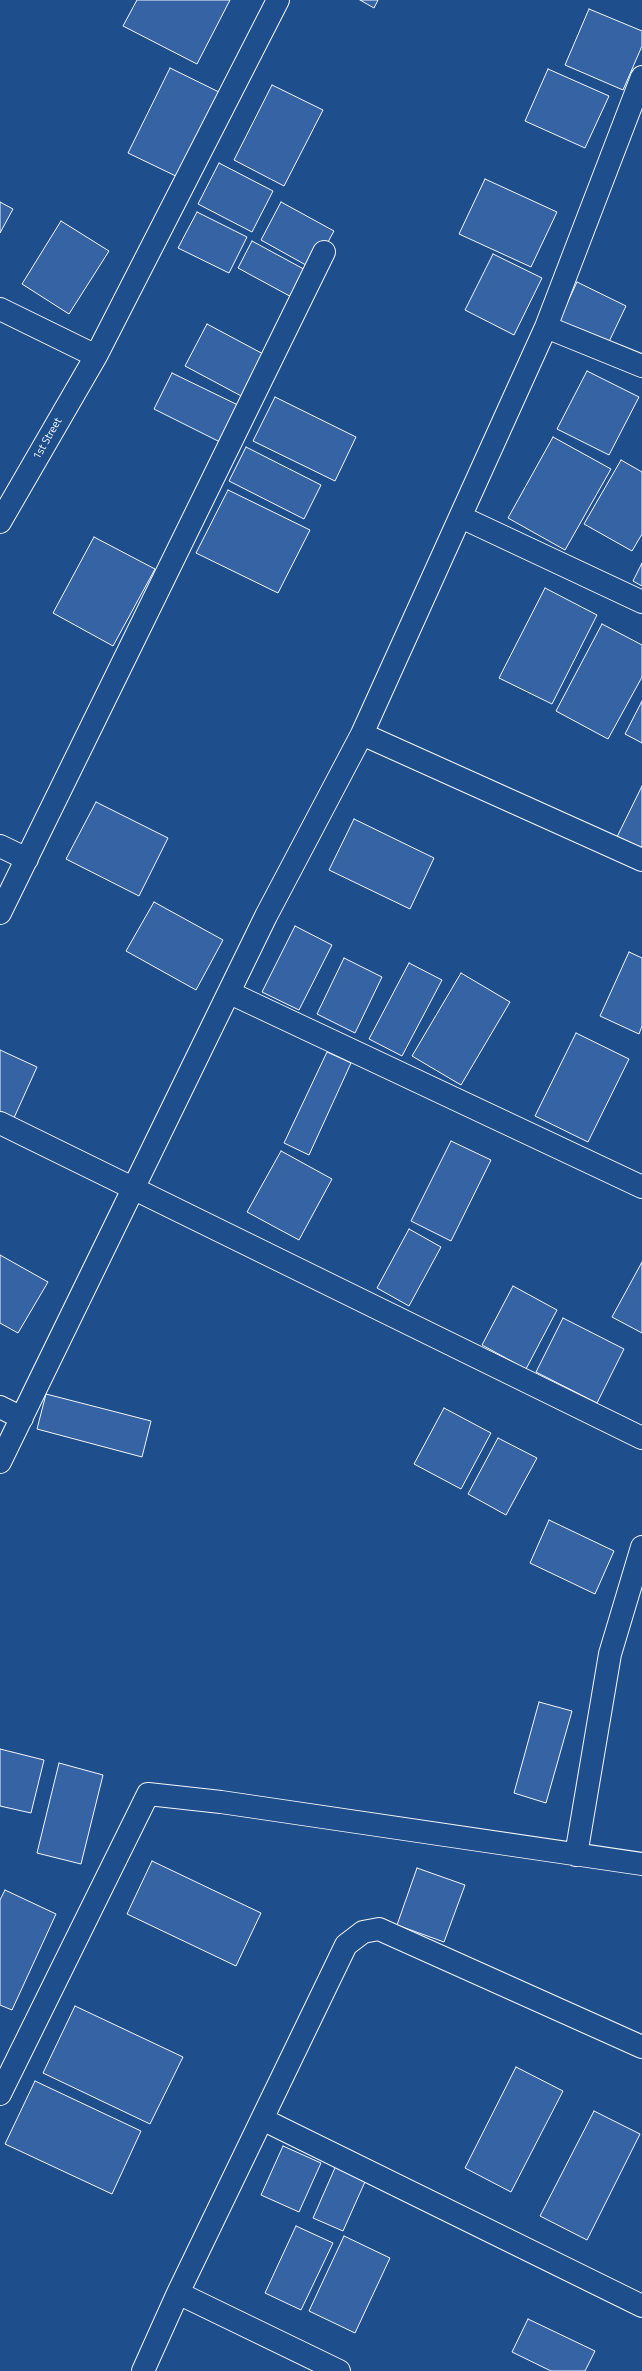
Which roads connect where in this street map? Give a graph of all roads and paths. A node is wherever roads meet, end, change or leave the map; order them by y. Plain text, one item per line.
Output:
1 (278, 0) edge
2 (642, 77) edge
3 (638, 99) edge
4 (324, 252) dead end
5 (0, 309) edge
6 (546, 327) junction
7 (96, 356) junction
8 (642, 366) edge
9 (461, 517) junction
10 (0, 522) edge
11 (642, 602) edge
12 (362, 734) junction
13 (0, 846) edge
14 (27, 859) junction
15 (642, 860) edge
16 (0, 913) edge
17 (230, 992) junction
18 (0, 1123) edge
19 (642, 1187) edge
20 (134, 1188) junction
21 (0, 1407) edge
22 (22, 1418) junction
23 (642, 1438) edge
24 (0, 1462) edge
25 (642, 1547) edge
26 (576, 1855) junction
27 (642, 1864) edge
28 (642, 2047) edge
29 (0, 2094) edge
30 (262, 2119) junction
31 (178, 2292) junction
32 (642, 2306) edge
33 (143, 2371) edge
34 (339, 2371) edge

1 - 7 street, 1st Street
2 - 3 street
3 - 6 street
4 - 14 street
5 - 7 street
6 - 8 street
6 - 9 street
7 - 10 street, 1st Street
9 - 11 street
9 - 12 street
12 - 15 street
12 - 17 street
13 - 14 street
14 - 16 street
17 - 19 street
17 - 20 street
18 - 20 street
20 - 22 street
20 - 23 street
21 - 22 street
22 - 24 street
25 - 26 street
26 - 27 street
26 - 29 street
28 - 30 street
30 - 31 street
30 - 32 street
31 - 33 street
31 - 34 street

